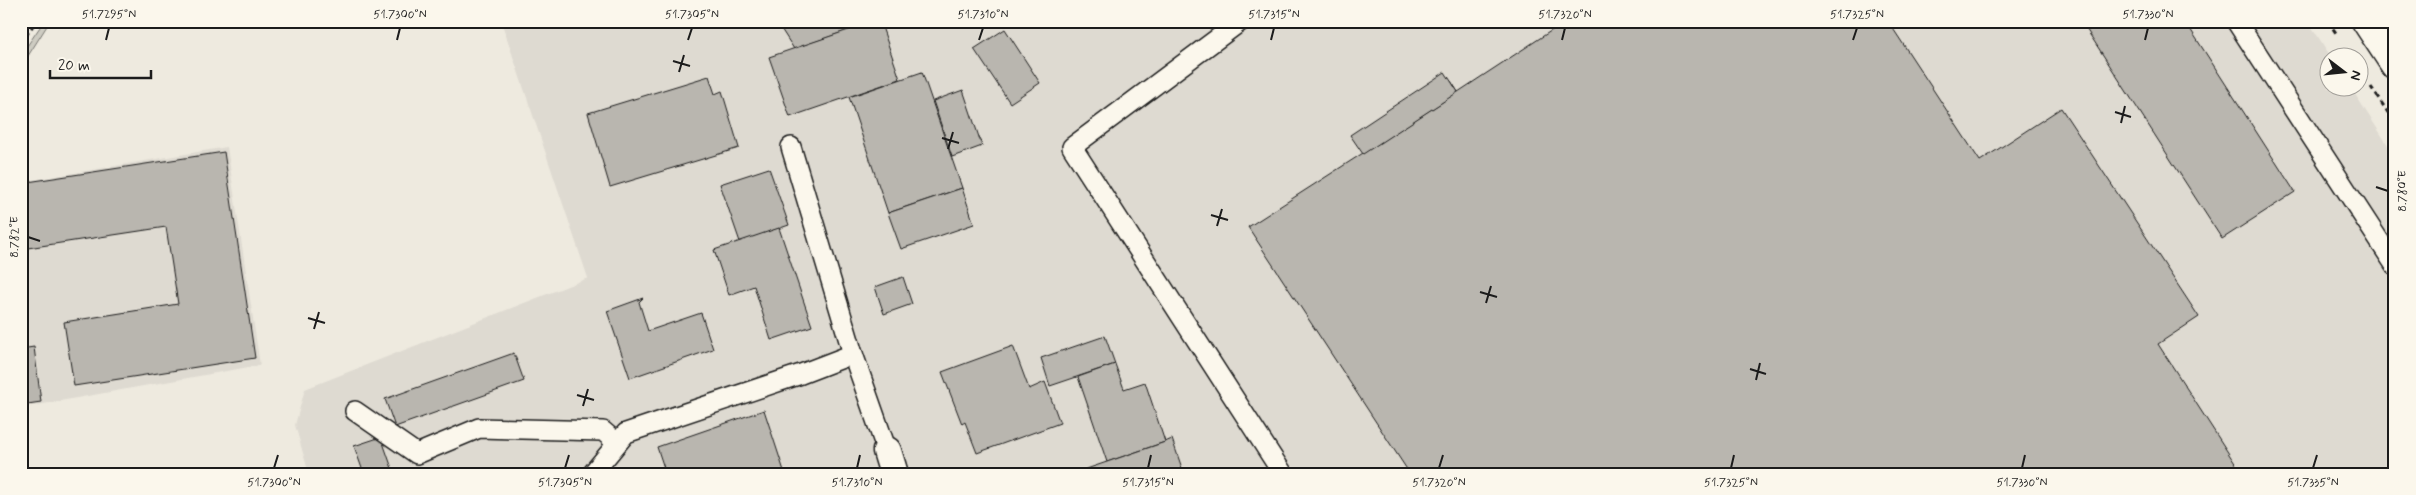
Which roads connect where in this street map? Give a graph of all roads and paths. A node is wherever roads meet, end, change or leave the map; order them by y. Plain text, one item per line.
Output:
1 (36, 21) edge
2 (1241, 21) edge
3 (2236, 21) edge
4 (2366, 21) edge
5 (21, 43) edge
6 (2395, 65) edge
7 (2369, 84) dead end
8 (2395, 123) edge
9 (791, 147) dead end
10 (2395, 265) edge
11 (853, 354) junction
12 (356, 411) dead end
13 (617, 443) junction
14 (891, 462) edge
15 (592, 474) edge
16 (1282, 474) edge

1 - 5 path
2 - 16 lane
3 - 10 lane
4 - 6 street
7 - 8 path
9 - 11 lane
11 - 13 lane
11 - 14 lane
12 - 13 lane
13 - 15 lane

